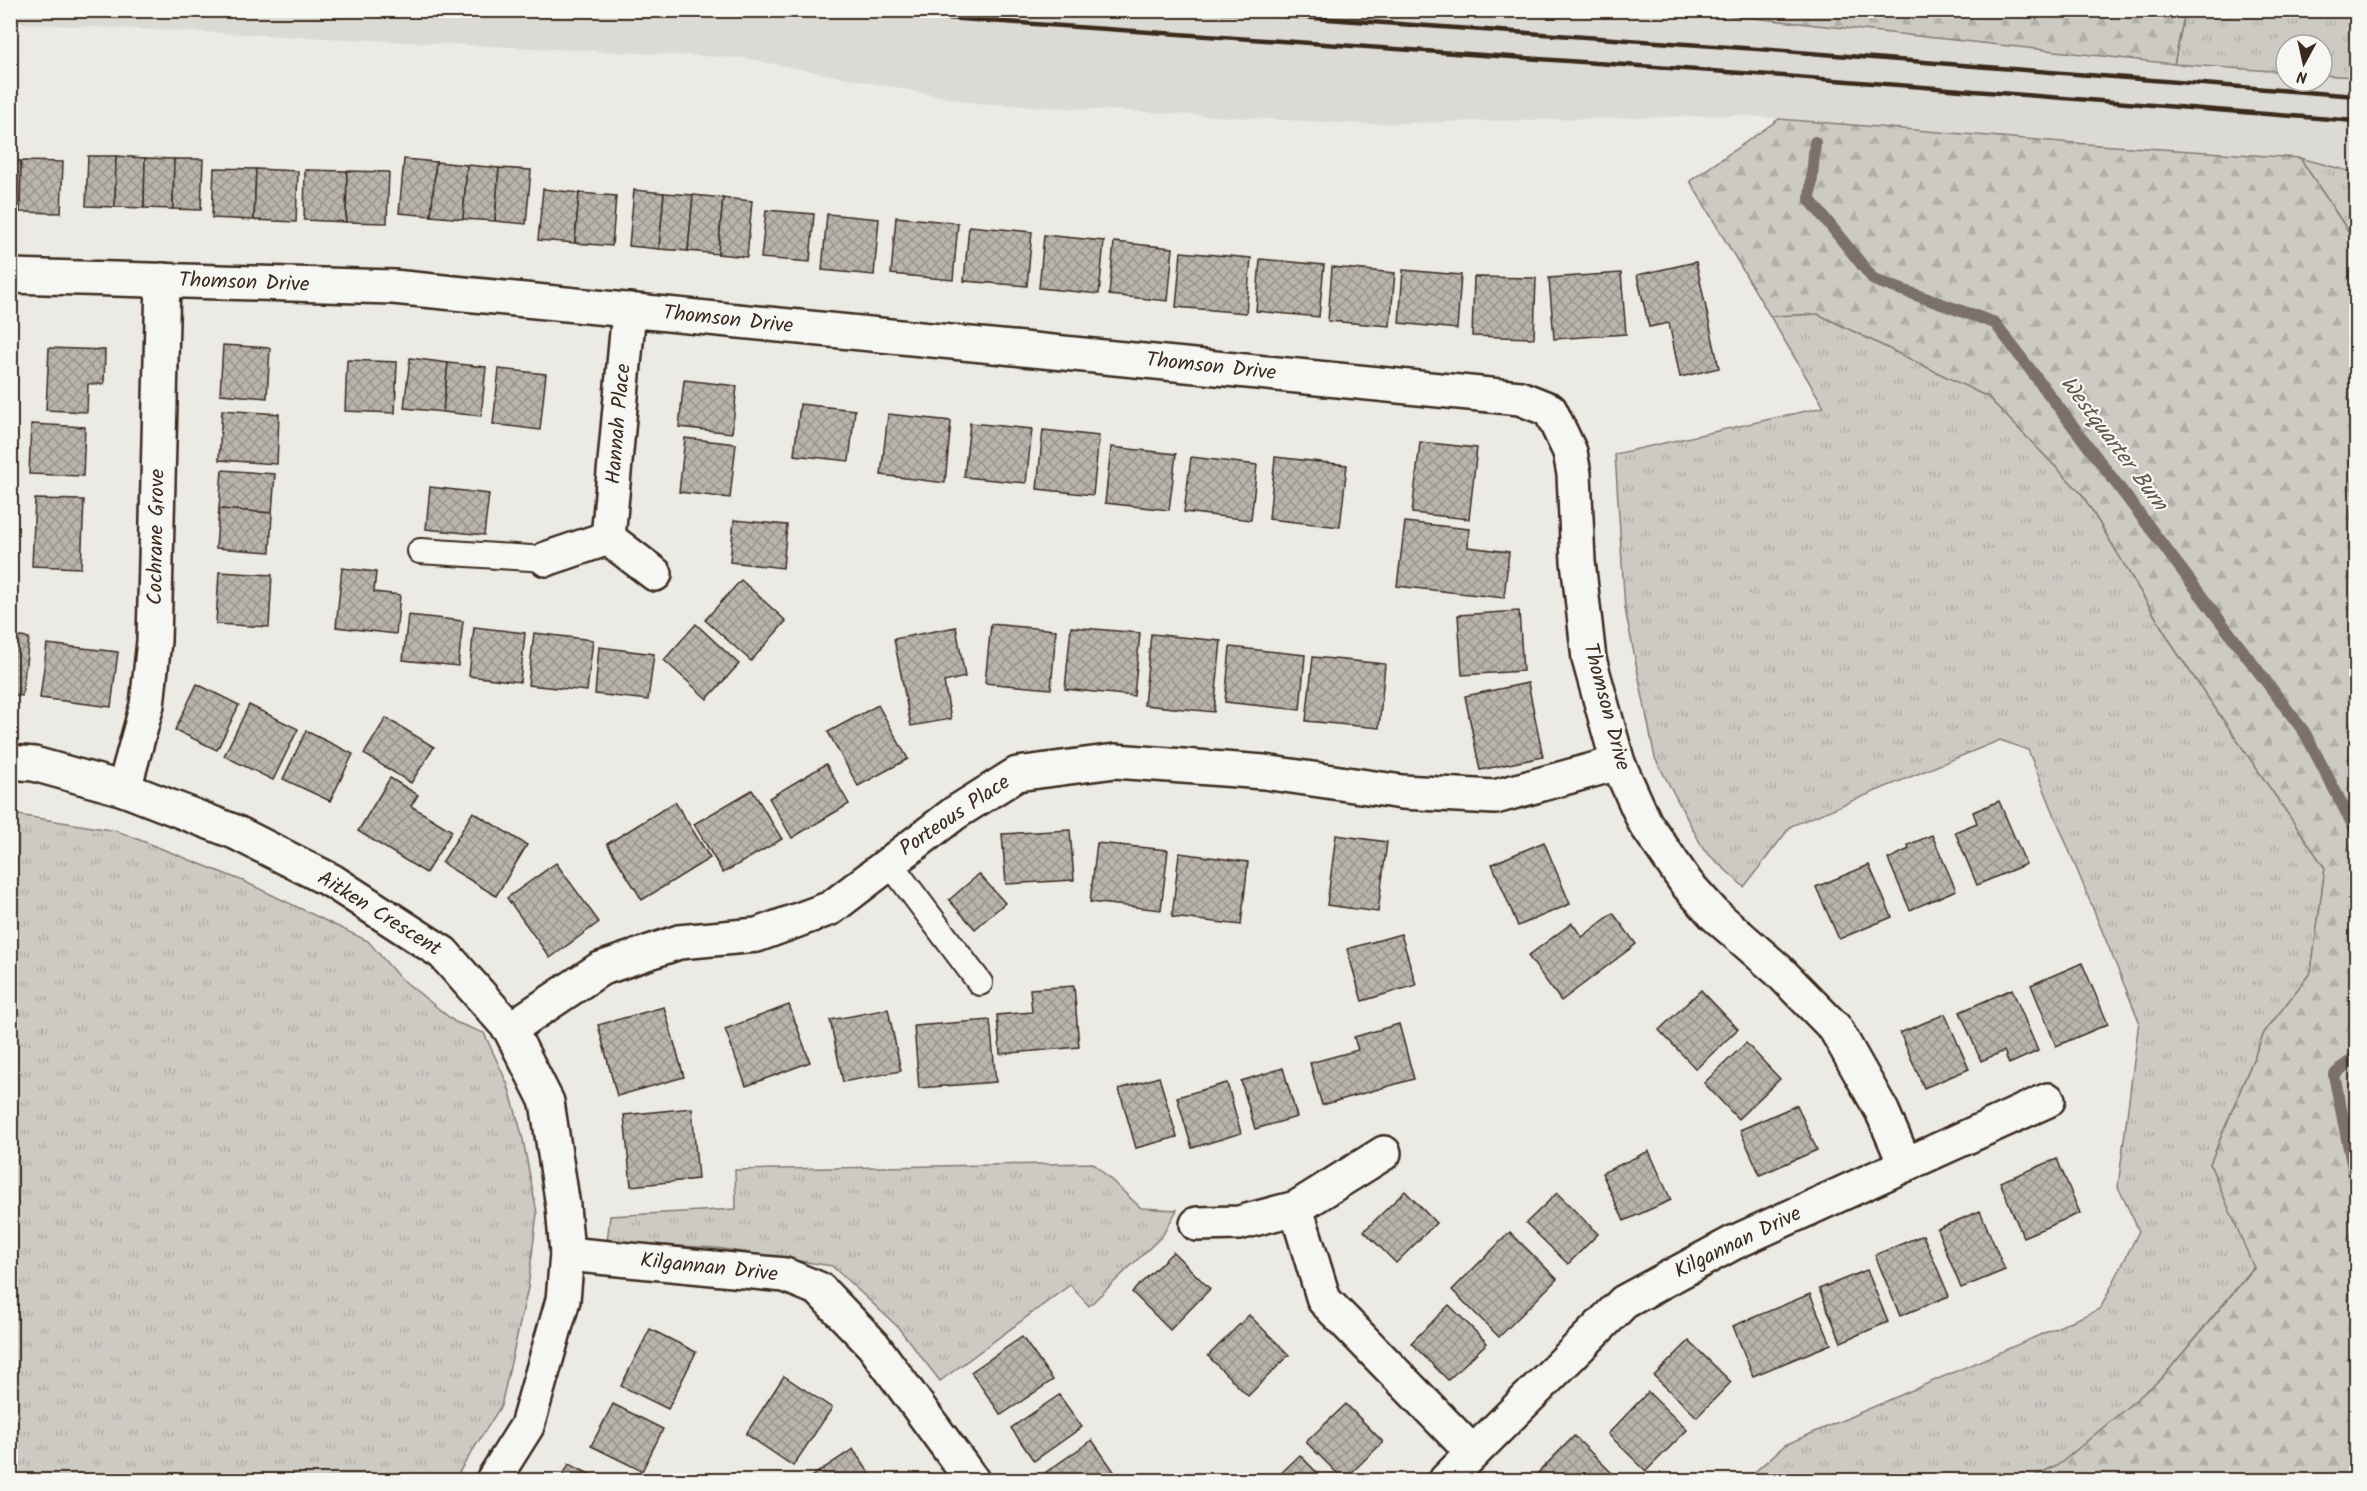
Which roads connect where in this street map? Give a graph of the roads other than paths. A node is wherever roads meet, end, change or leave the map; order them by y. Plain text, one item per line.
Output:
1 (10, 276) edge
2 (163, 280) junction
3 (629, 310) junction
4 (609, 538) junction
5 (420, 551) dead end
6 (546, 559) joint
7 (655, 574) dead end
8 (10, 762) edge
9 (1618, 762) junction
10 (124, 789) junction
11 (889, 862) junction
12 (980, 983) dead end
13 (510, 1029) junction
14 (2048, 1100) dead end
15 (1384, 1153) dead end
16 (1905, 1164) junction
17 (1296, 1208) junction
18 (1197, 1224) dead end
19 (567, 1254) junction
20 (1473, 1453) junction
21 (493, 1480) edge
22 (972, 1480) edge
23 (1446, 1480) edge

1 - 2 street, Thomson Drive
2 - 3 street, Thomson Drive
2 - 10 street, Cochrane Grove
3 - 4 street, Hannah Place
3 - 9 street, Thomson Drive
4 - 6 street
4 - 7 street
5 - 6 lane
8 - 10 street, Aitken Crescent
9 - 11 street, Porteous Place
9 - 16 street, Thomson Drive
10 - 13 street, Aitken Crescent
11 - 12 lane
11 - 13 street, Porteous Place
13 - 19 street, Aitken Crescent
14 - 16 street, Kilgannan Drive
15 - 17 street
16 - 20 street, Kilgannan Drive
17 - 18 street
17 - 20 street
19 - 21 street, Aitken Crescent
19 - 22 street, Kilgannan Drive
20 - 23 street, Kilgannan Drive

